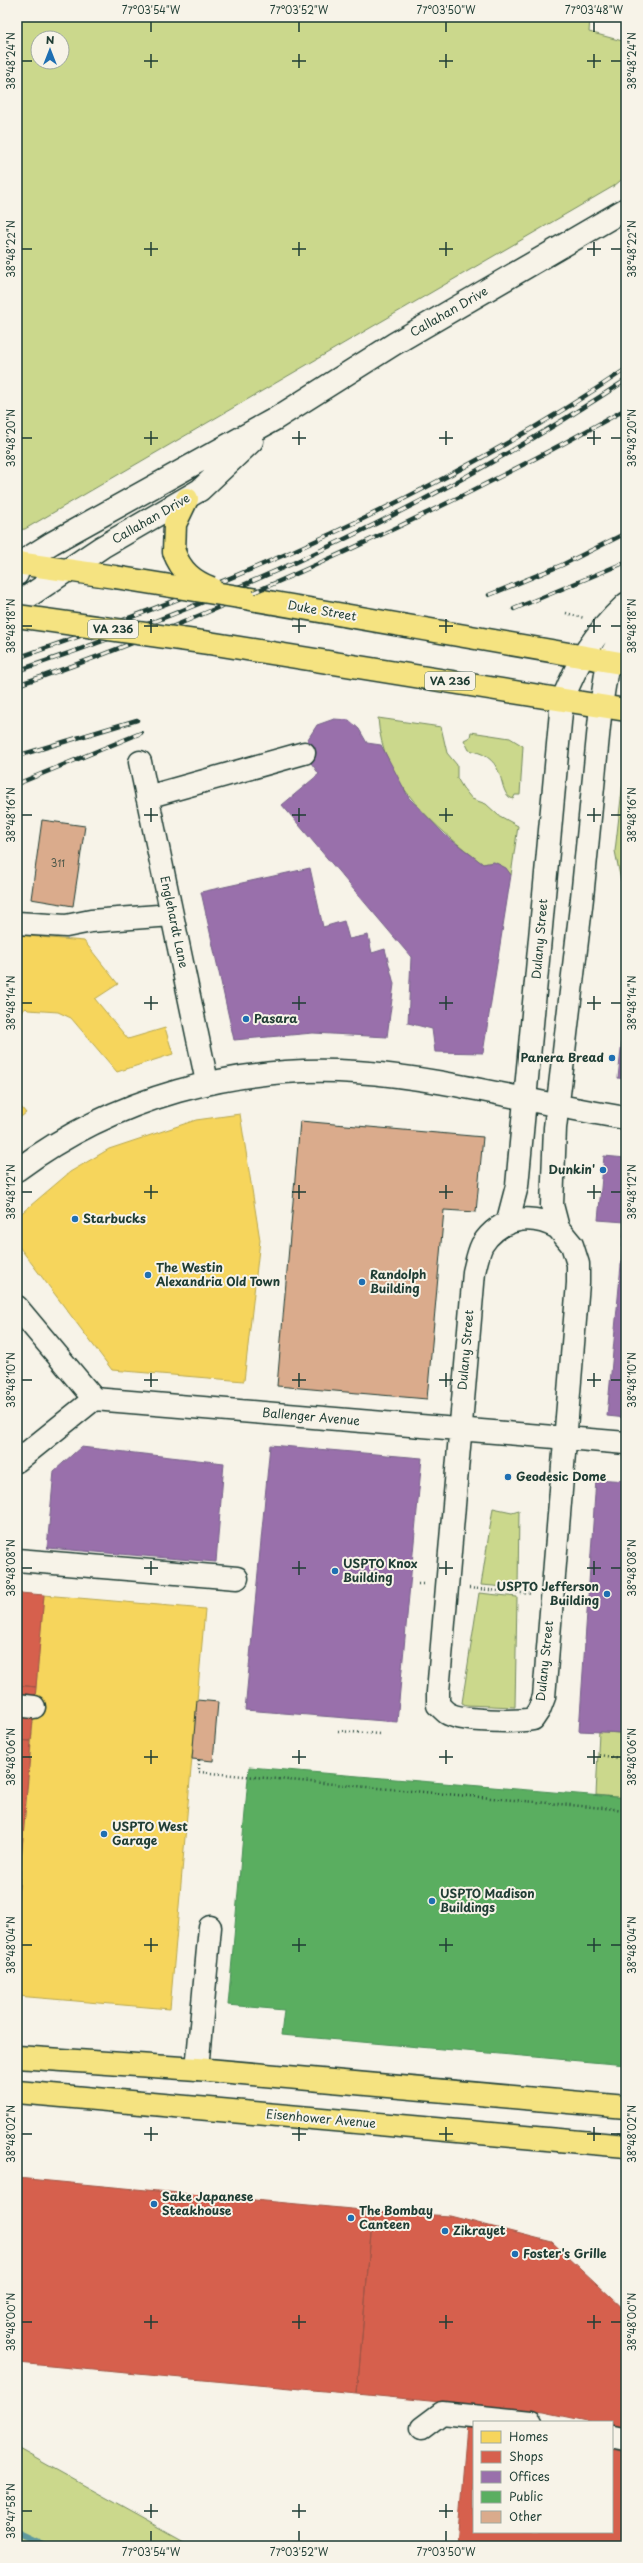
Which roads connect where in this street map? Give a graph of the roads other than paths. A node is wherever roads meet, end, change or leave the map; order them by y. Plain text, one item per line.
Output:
1 (626, 209) edge
2 (275, 419) junction
3 (187, 499) junction
4 (18, 566) edge
5 (65, 570) junction
6 (245, 598) junction
7 (17, 604) edge
8 (626, 604) edge
9 (17, 616) edge
10 (626, 628) edge
11 (582, 656) junction
12 (617, 663) edge
13 (562, 701) junction
14 (601, 706) junction
15 (626, 710) edge
16 (304, 753) dead end
17 (140, 762) dead end
18 (147, 797) junction
19 (172, 915) junction
20 (17, 923) edge
21 (207, 1082) junction
22 (526, 1101) junction
23 (557, 1107) junction
24 (626, 1118) edge
25 (17, 1170) edge
26 (507, 1224) junction
27 (558, 1228) junction
28 (17, 1306) edge
29 (94, 1399) junction
30 (460, 1429) junction
31 (564, 1438) junction
32 (626, 1443) edge
33 (17, 1461) edge
34 (17, 1560) edge
35 (237, 1578) dead end
36 (210, 1927) dead end
37 (17, 2056) edge
38 (197, 2069) junction
39 (17, 2092) edge
40 (626, 2107) edge
41 (626, 2146) edge
42 (521, 2421) edge
43 (422, 2428) dead end
44 (613, 2437) edge
45 (626, 2440) edge

1 - 2 street, Callahan Drive
2 - 3 street, Callahan Drive
2 - 4 street, Callahan Drive
3 - 5 street, Callahan Drive
3 - 6 main road, bridge
4 - 5 main road, Duke Street
5 - 6 main road, Duke Street, bridge
5 - 7 street, Callahan Drive
6 - 11 main road, Duke Street
8 - 11 street, Dulany Street
9 - 13 main road, VA 236, bridge
10 - 12 street, Dulany Street
11 - 12 main road, Duke Street
11 - 13 street, Dulany Street
12 - 14 street, Dulany Street
13 - 14 main road, VA 236
13 - 22 street, Dulany Street
14 - 15 main road, VA 236
14 - 23 street, Dulany Street
16 - 18 street
17 - 18 street, Englehardt Lane
18 - 19 street, Englehardt Lane
19 - 20 street
19 - 21 street, Englehardt Lane
21 - 22 street
21 - 25 street
22 - 23 street
22 - 26 street, Dulany Street
23 - 24 street
23 - 27 street, Dulany Street
26 - 27 street, Dulany Street
26 - 30 street, Dulany Street
27 - 31 street, Dulany Street
28 - 29 street
29 - 30 street, Ballenger Avenue
29 - 33 street
30 - 31 street, Ballenger Avenue
30 - 31 street, Dulany Street
31 - 32 street, Ballenger Avenue
34 - 35 street
36 - 38 street
37 - 38 main road
38 - 40 main road
39 - 41 main road, Eisenhower Avenue
42 - 43 street
44 - 45 street

